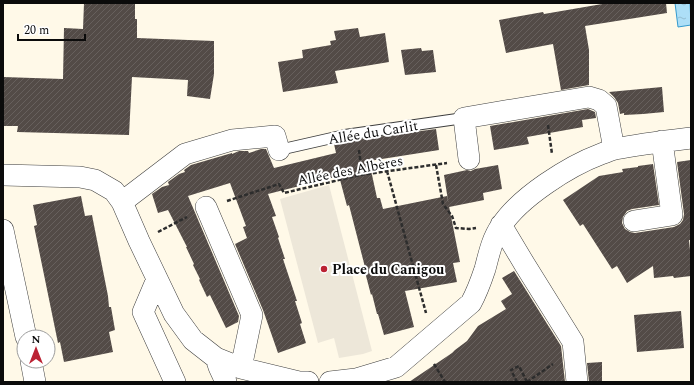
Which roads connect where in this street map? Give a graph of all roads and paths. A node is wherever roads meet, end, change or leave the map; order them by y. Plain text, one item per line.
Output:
1 (464, 118) junction
2 (356, 133) junction
3 (549, 135) dead end
4 (691, 138) edge
5 (662, 142) junction
6 (614, 149) junction
7 (280, 150) joint
8 (469, 159) joint
9 (553, 160) dead end
10 (436, 165) junction
11 (388, 171) junction
12 (362, 174) junction
13 (3, 175) edge
14 (303, 188) junction
15 (304, 192) dead end
16 (122, 202) junction
17 (206, 207) junction
18 (634, 221) dead end
19 (501, 225) junction
20 (479, 228) dead end
21 (3, 230) edge
22 (161, 230) dead end
23 (157, 279) junction
24 (426, 313) dead end
25 (24, 329) edge
26 (574, 352) junction
27 (432, 362) dead end
28 (33, 369) edge
29 (233, 375) edge
30 (35, 382) edge
31 (175, 382) edge
32 (308, 382) edge
33 (330, 382) edge
34 (445, 382) edge
35 (517, 382) edge
36 (527, 382) edge
37 (576, 382) edge

1 - 2 lane, Allée du Carlit
1 - 6 street, Allée du Carlit
1 - 8 street
2 - 7 lane, Allée du Carlit
2 - 12 path
3 - 9 path
4 - 5 street
5 - 6 street
5 - 18 street
6 - 19 street
7 - 16 street, Allée du Carlit
8 - 10 path, Allée des Albères
10 - 11 path, Allée des Albères
10 - 20 path
11 - 12 path, Allée des Albères
11 - 24 path
12 - 14 path, Allée des Albères
13 - 16 street
14 - 15 path
14 - 17 path, Allée des Albères
16 - 23 street
17 - 22 path, Allée des Albères
17 - 29 street
19 - 26 street
19 - 33 street
21 - 25 street
23 - 29 street
23 - 31 street
26 - 36 path
26 - 37 street
27 - 34 path
28 - 30 street
29 - 32 street
35 - 36 path

